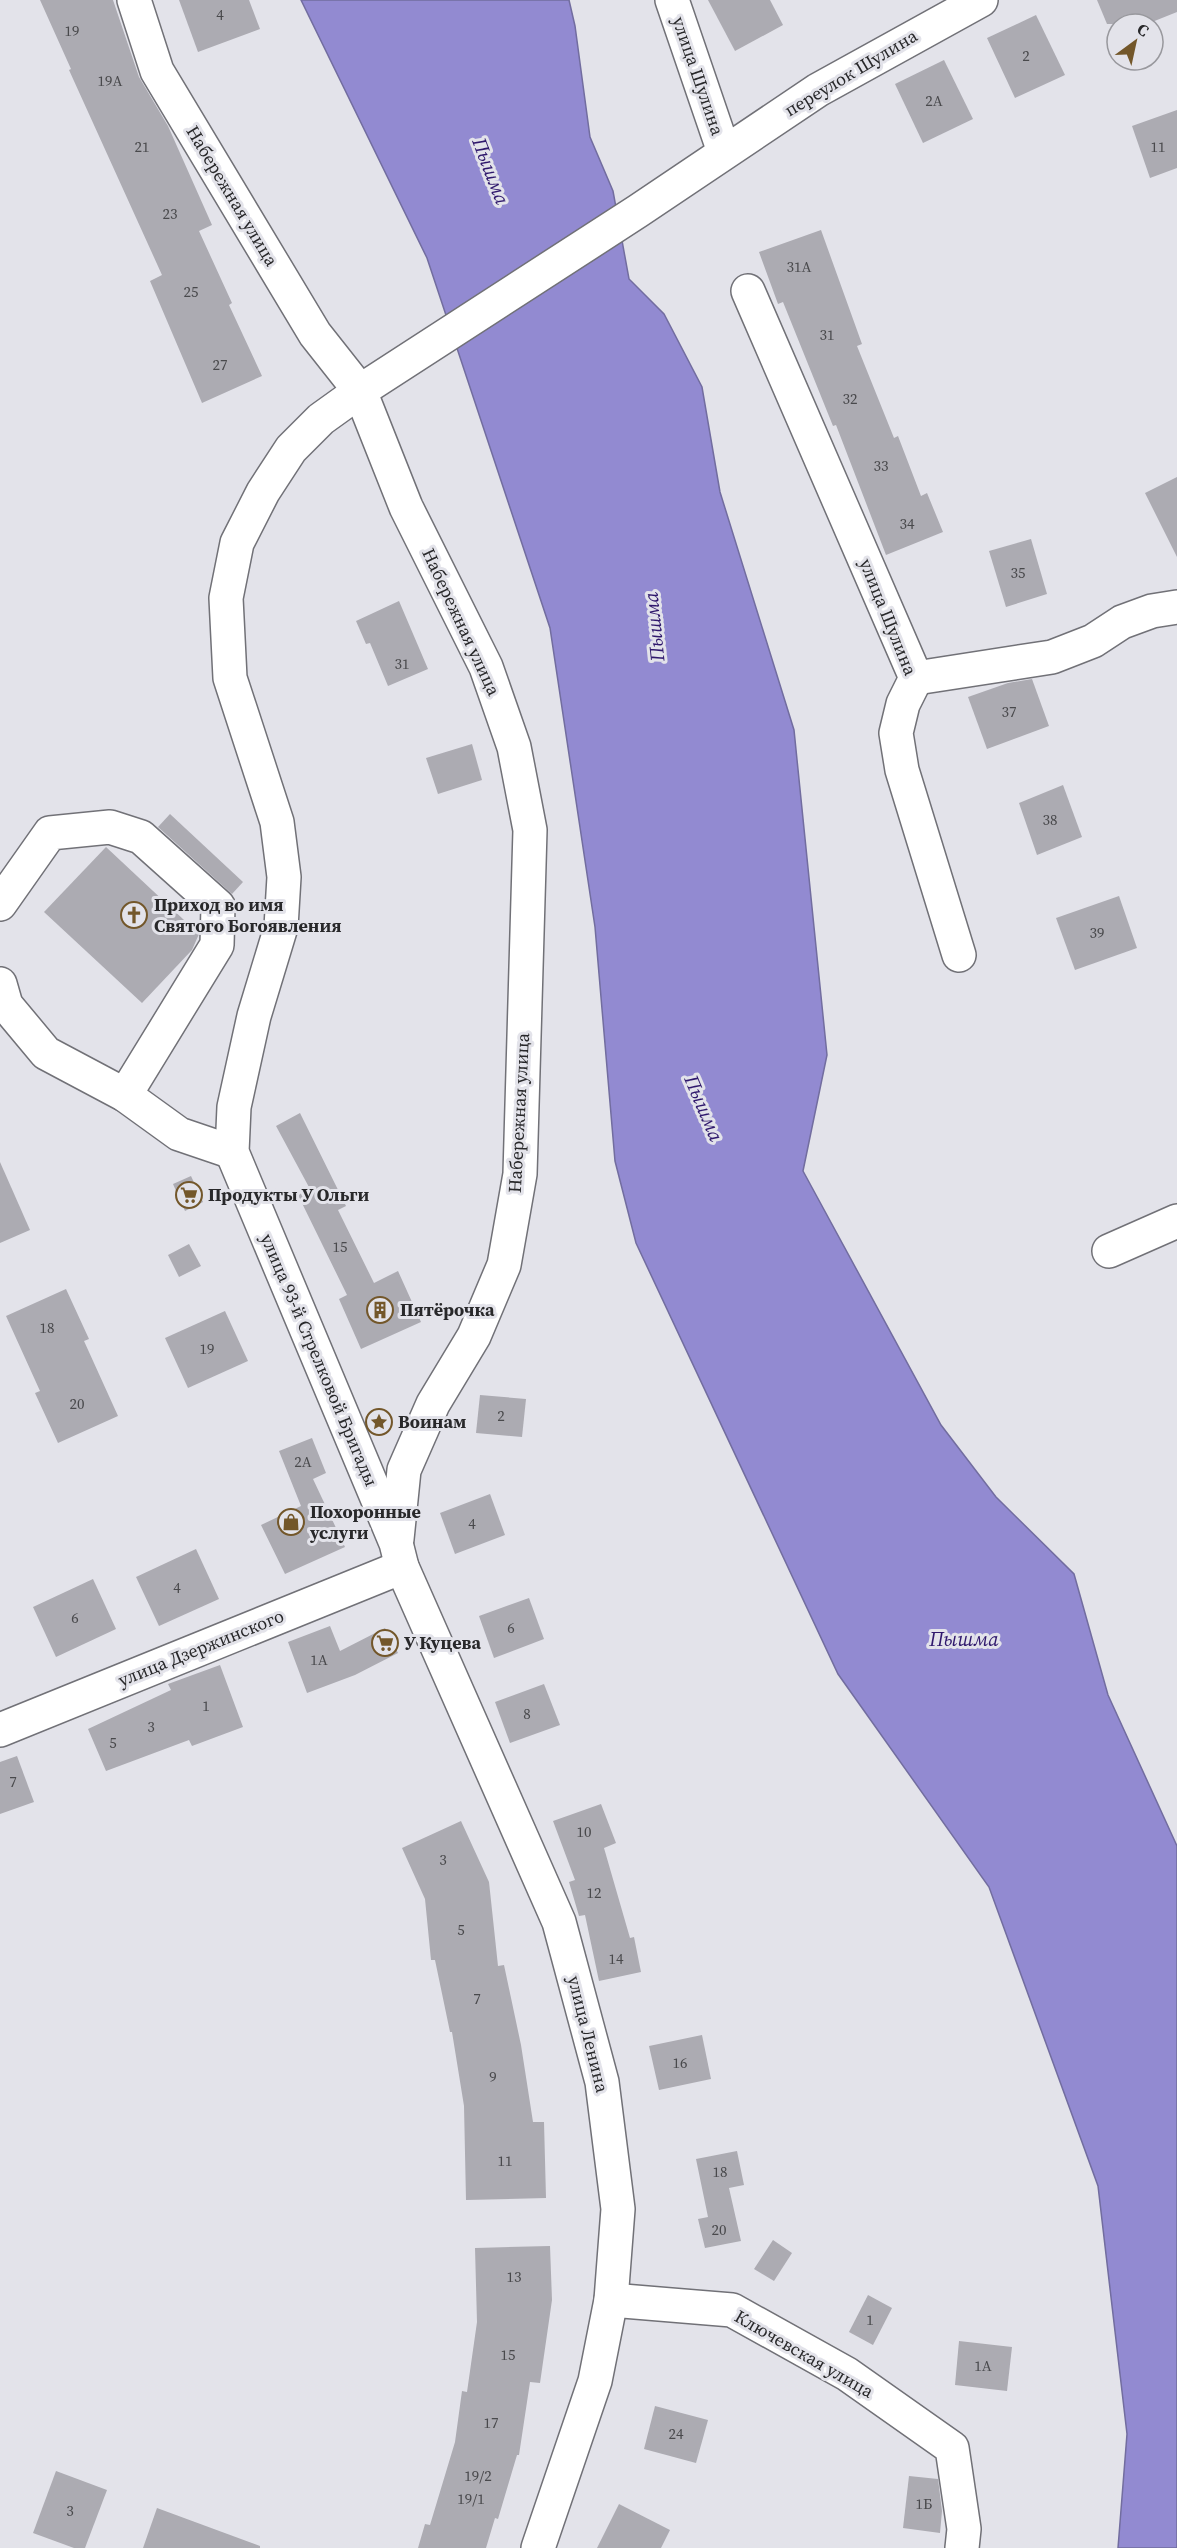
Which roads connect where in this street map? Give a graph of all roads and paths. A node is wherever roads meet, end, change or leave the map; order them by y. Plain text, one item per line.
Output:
1 (134, 0) edge
2 (672, 0) edge
3 (981, 0) edge
4 (724, 152) junction
5 (748, 291) dead end
6 (360, 390) junction
7 (1177, 607) edge
8 (916, 678) junction
9 (0, 904) edge
10 (959, 955) dead end
11 (2, 998) edge
12 (125, 1095) junction
13 (232, 1152) junction
14 (1177, 1221) edge
15 (1109, 1251) dead end
16 (399, 1555) junction
17 (0, 1730) edge
18 (611, 2300) junction
19 (538, 2548) edge
20 (962, 2548) edge

1 - 6 main road, Набережная улица
2 - 4 main road, улица Шулина
3 - 4 main road, переулок Шулина
4 - 6 main road, переулок Шулина
5 - 8 main road, улица Шулина
6 - 13 main road, переулок Шулина
6 - 16 main road, Набережная улица
7 - 8 main road
8 - 10 main road, улица Шулина
9 - 12 main road
11 - 12 main road
12 - 13 main road
13 - 16 main road, улица 93-й Стрелковой Бригады
14 - 15 main road
16 - 17 main road, улица Дзержинского
16 - 18 main road, улица Ленина
18 - 19 main road, улица Ленина
18 - 20 main road, Ключевская улица

